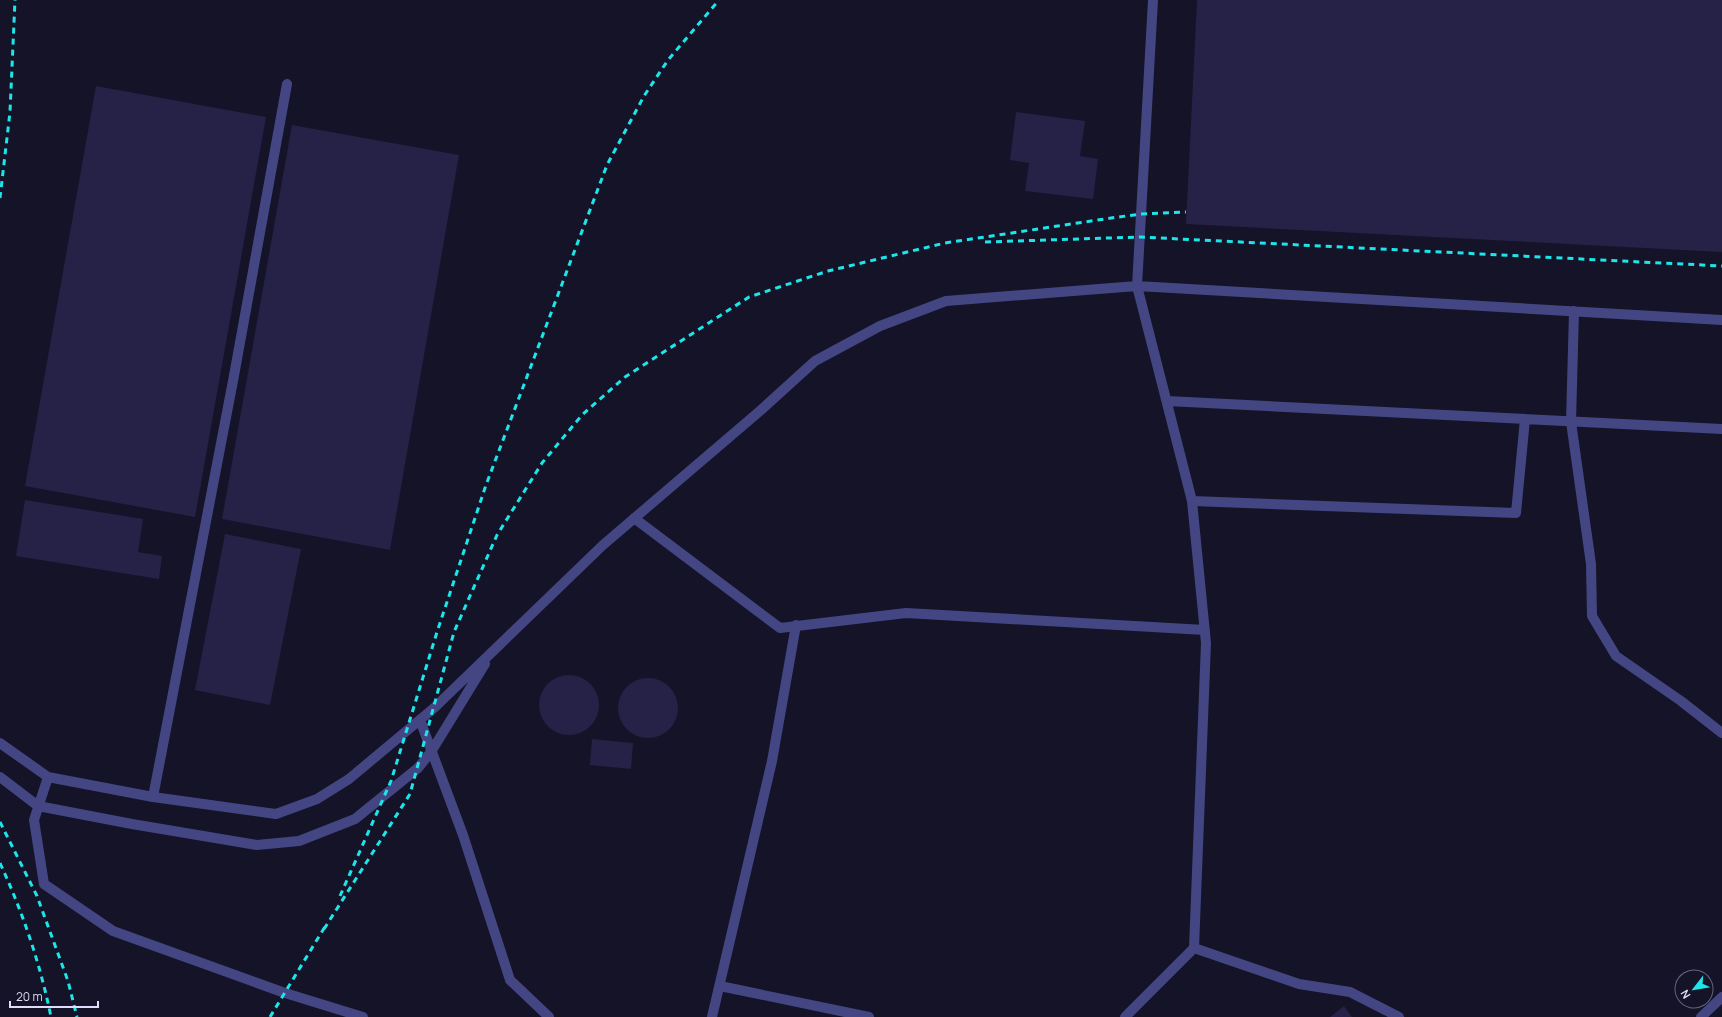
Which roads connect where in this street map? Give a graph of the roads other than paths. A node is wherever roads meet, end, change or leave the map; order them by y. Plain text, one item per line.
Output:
1 (1153, 0) edge
2 (287, 84) dead end
3 (1137, 286) junction
4 (1574, 311) junction
5 (1722, 320) edge
6 (1167, 401) junction
7 (1525, 419) junction
8 (1571, 422) junction
9 (1722, 429) edge
10 (1192, 501) junction
11 (634, 518) junction
12 (796, 625) junction
13 (1205, 630) junction
14 (492, 652) junction
15 (420, 720) junction
16 (1722, 733) edge
17 (0, 743) edge
18 (431, 752) junction
19 (0, 777) edge
20 (48, 777) junction
21 (153, 797) junction
22 (38, 806) junction
23 (1194, 948) junction
24 (720, 986) junction
25 (1722, 997) edge
26 (363, 1017) edge
27 (549, 1017) edge
28 (712, 1017) edge
29 (869, 1017) edge
30 (1126, 1017) edge
31 (1399, 1017) edge
32 (1701, 1017) edge

1 - 3 lane
2 - 21 lane
3 - 4 lane
3 - 6 lane
3 - 11 lane
4 - 5 lane
4 - 8 lane
6 - 7 lane
6 - 10 lane
7 - 8 lane
7 - 10 lane
8 - 9 lane
8 - 16 lane
10 - 13 lane
11 - 12 lane
11 - 14 lane
12 - 13 lane
12 - 24 lane
13 - 23 lane
14 - 15 lane
14 - 18 lane
15 - 18 lane
15 - 21 lane
17 - 20 lane
18 - 22 lane
18 - 27 lane
19 - 22 lane
20 - 21 lane
20 - 22 lane
22 - 26 lane
23 - 30 lane
23 - 31 lane
24 - 28 lane
24 - 29 lane
25 - 32 lane

